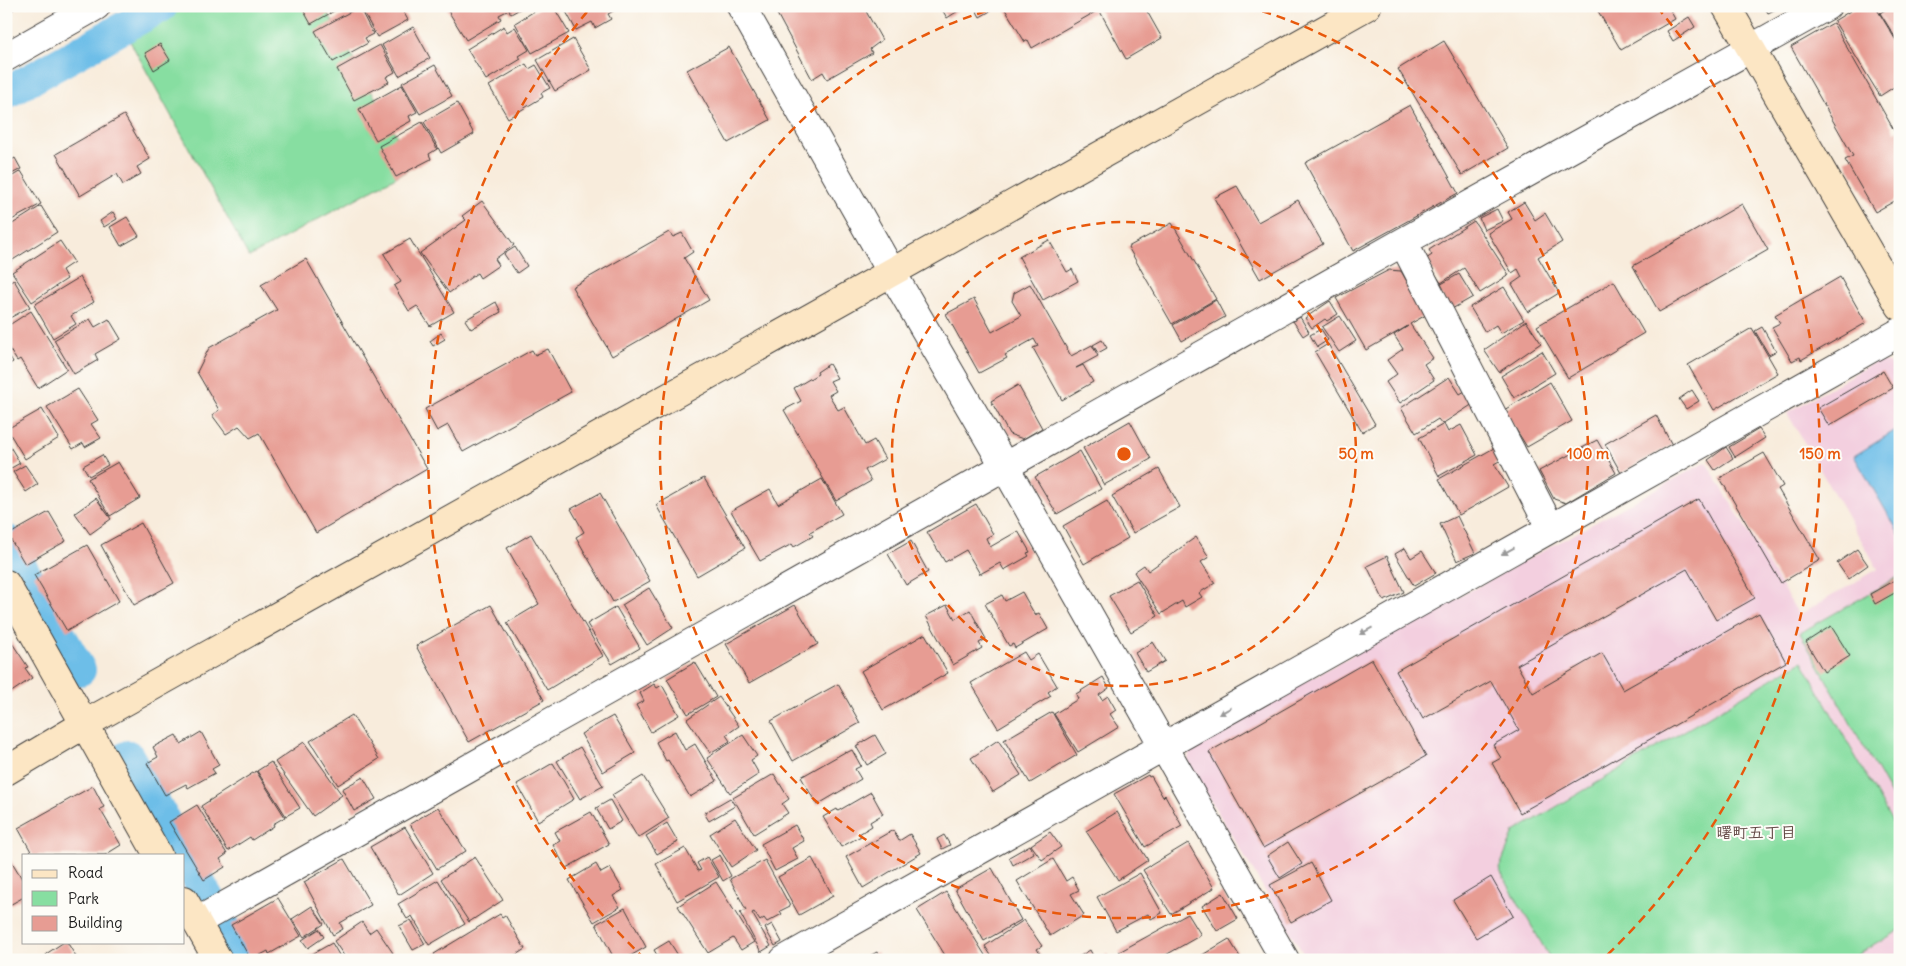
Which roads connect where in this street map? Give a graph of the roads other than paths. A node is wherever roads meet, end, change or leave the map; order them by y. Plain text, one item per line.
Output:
1 (96, 6) edge
2 (741, 6) edge
3 (1367, 6) edge
4 (1726, 6) edge
5 (1826, 6) edge
6 (1750, 50) junction
7 (6, 57) edge
8 (1403, 242) junction
9 (892, 273) junction
10 (1900, 306) edge
11 (1900, 332) edge
12 (1005, 467) junction
13 (1550, 527) junction
14 (6, 584) edge
15 (85, 724) junction
16 (1163, 746) junction
17 (6, 772) edge
18 (157, 854) edge
19 (190, 911) edge
20 (218, 960) edge
21 (784, 960) edge
22 (1285, 960) edge

1 - 7 street
2 - 9 street
3 - 9 street
4 - 6 street
5 - 6 street
6 - 8 street
6 - 10 street
8 - 12 street
8 - 13 street
9 - 12 street
9 - 15 street
11 - 13 street
12 - 16 street
12 - 19 street
13 -> 16 street
14 - 15 street
15 - 17 street
15 - 18 street
16 - 21 street
16 - 22 street
19 - 20 street

